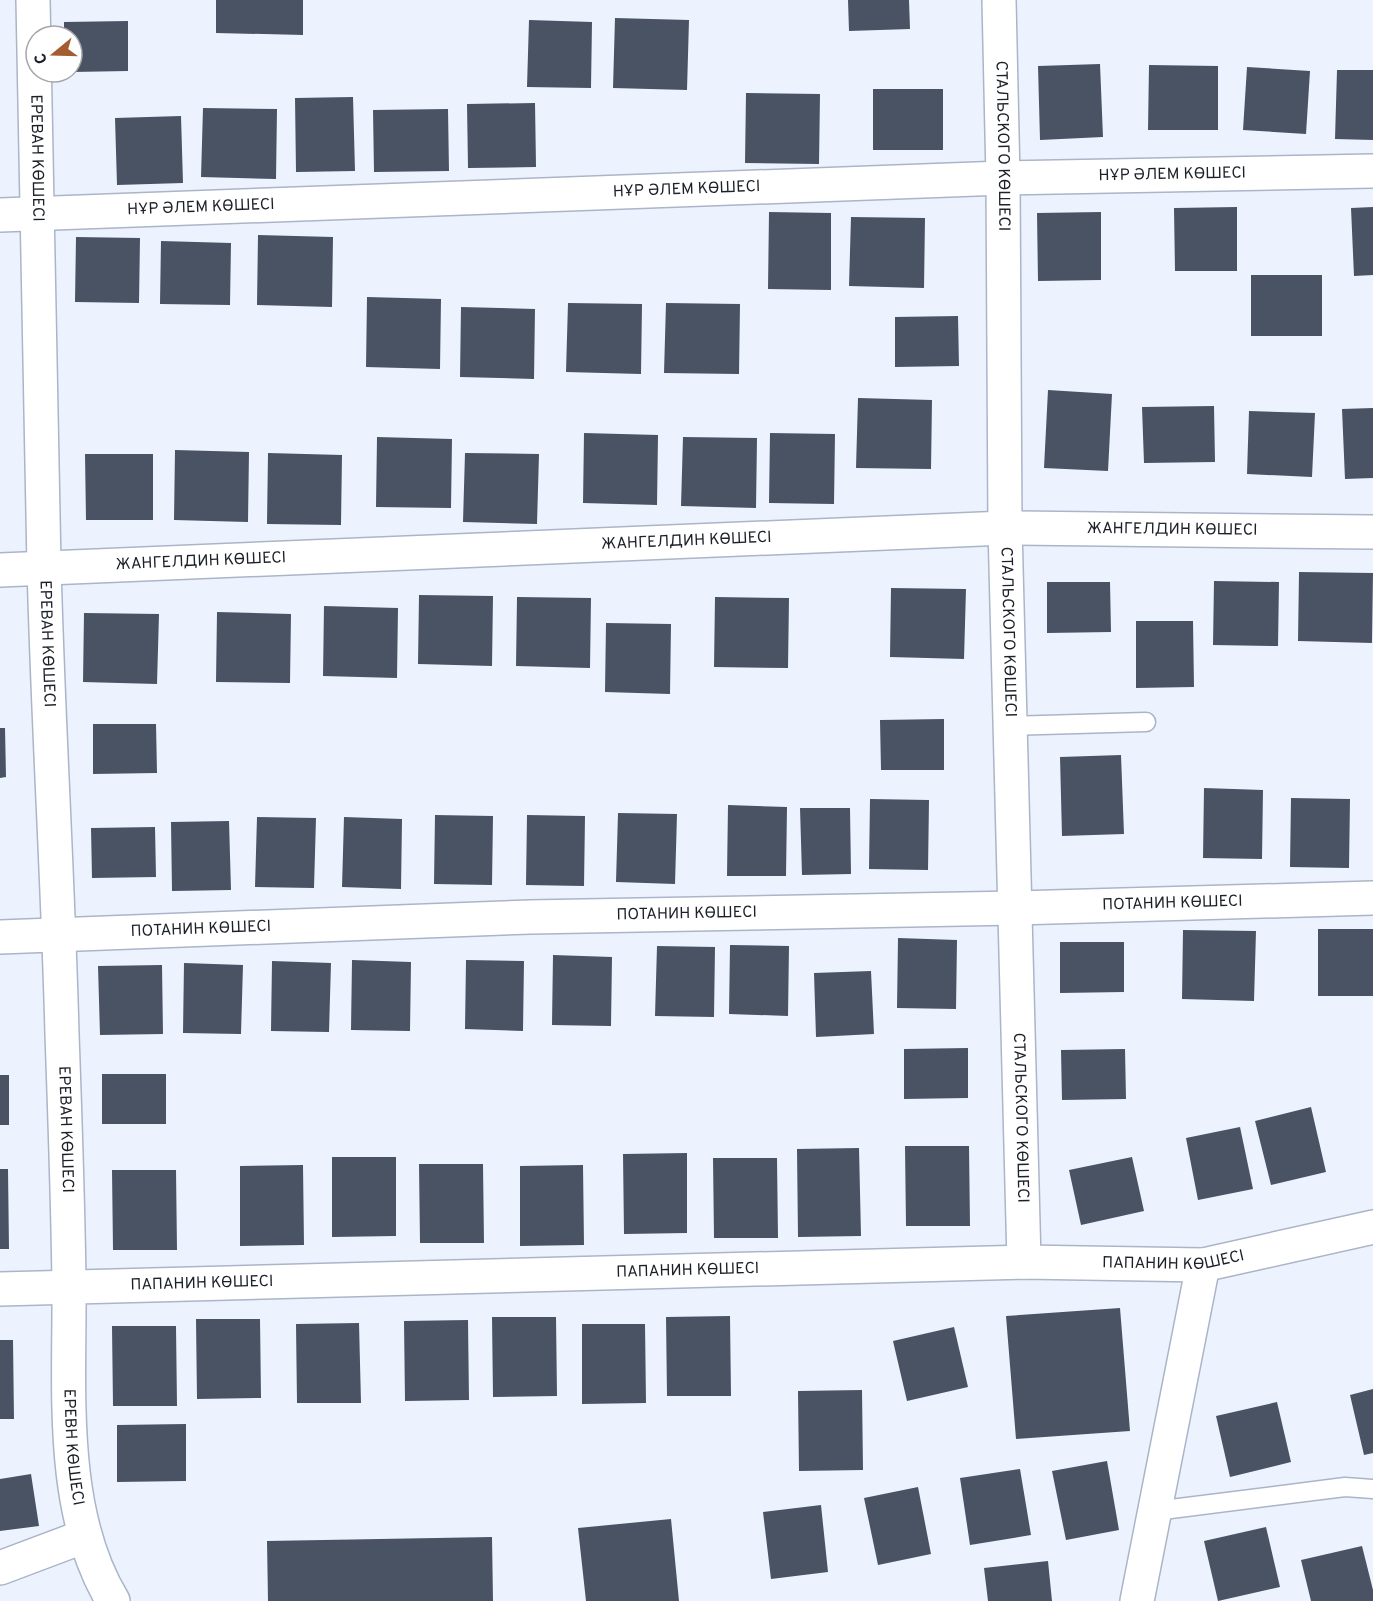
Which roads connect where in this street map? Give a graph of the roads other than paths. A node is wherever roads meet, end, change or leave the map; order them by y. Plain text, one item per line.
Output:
1 (33, 0) edge
2 (999, 0) edge
3 (1373, 171) edge
4 (1003, 178) junction
5 (39, 214) junction
6 (0, 215) edge
7 (1005, 528) junction
8 (1373, 532) edge
9 (44, 568) junction
10 (0, 570) edge
11 (1146, 722) dead end
12 (1011, 726) junction
13 (1373, 898) edge
14 (1016, 908) junction
15 (60, 936) junction
16 (0, 937) edge
17 (1373, 1227) edge
18 (1024, 1262) junction
19 (1203, 1265) junction
20 (69, 1287) junction
21 (0, 1289) edge
22 (1373, 1489) edge
23 (1155, 1511) junction
24 (85, 1536) junction
25 (0, 1568) edge
26 (113, 1601) edge
27 (1137, 1601) edge

1 - 5 street, ЕРЕВАН КӨШЕСІ
2 - 4 street, СТАЛЬСКОГО КӨШЕСІ
3 - 4 street, НҰР ӘЛЕМ КӨШЕСІ
4 - 5 street, НҰР ӘЛЕМ КӨШЕСІ
4 - 7 street, СТАЛЬСКОГО КӨШЕСІ
5 - 6 street, НҰР ӘЛЕМ КӨШЕСІ
5 - 9 street, ЕРЕВАН КӨШЕСІ
7 - 8 street, ЖАНГЕЛДИН КӨШЕСІ
7 - 9 street, ЖАНГЕЛДИН КӨШЕСІ
7 - 12 street, СТАЛЬСКОГО КӨШЕСІ
9 - 10 street, ЖАНГЕЛДИН КӨШЕСІ
9 - 15 street, ЕРЕВАН КӨШЕСІ
11 - 12 lane
12 - 14 street, СТАЛЬСКОГО КӨШЕСІ
13 - 14 street, ПОТАНИН КӨШЕСІ
14 - 15 street, ПОТАНИН КӨШЕСІ
14 - 18 street, СТАЛЬСКОГО КӨШЕСІ
15 - 16 street, ПОТАНИН КӨШЕСІ
15 - 20 street, ЕРЕВАН КӨШЕСІ
17 - 19 street, ПАПАНИН КӨШЕСІ
18 - 19 street, ПАПАНИН КӨШЕСІ
18 - 20 street, ПАПАНИН КӨШЕСІ
19 - 23 street
20 - 21 street, ПАПАНИН КӨШЕСІ
20 - 24 street, ЕРЕВН КӨШЕСІ
22 - 23 lane
23 - 27 street
24 - 25 street
24 - 26 street, ЕРЕВН КӨШЕСІ

